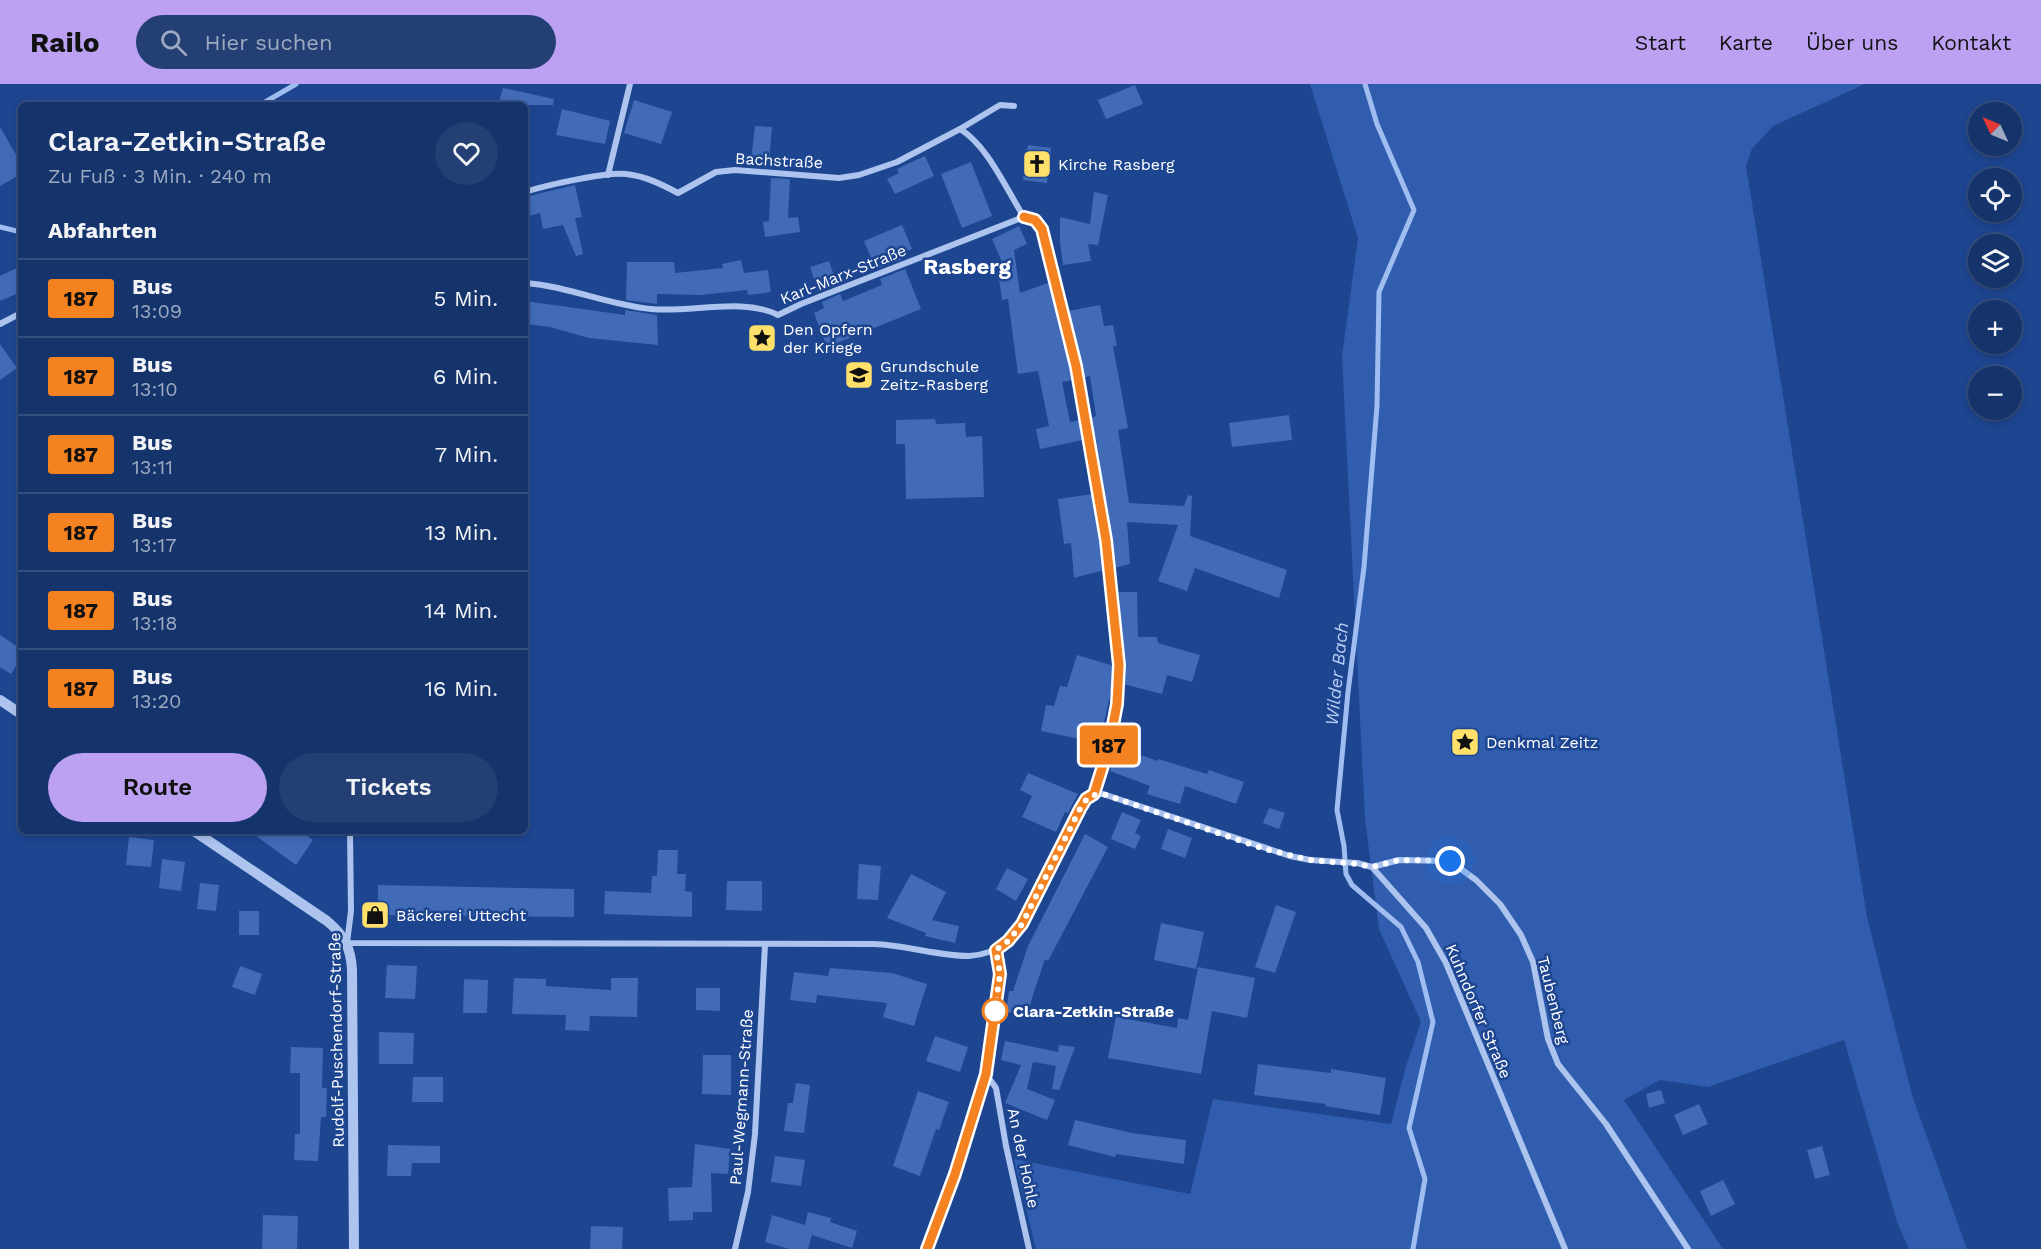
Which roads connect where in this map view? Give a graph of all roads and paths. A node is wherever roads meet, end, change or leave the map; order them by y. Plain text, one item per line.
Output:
1 (630, 84) edge
2 (1014, 106) dead end
3 (960, 129) junction
4 (608, 175) junction
5 (528, 191) edge
6 (1024, 217) junction
7 (528, 283) edge
8 (18, 315) edge
9 (0, 324) edge
10 (0, 700) edge
11 (18, 712) edge
12 (1094, 794) junction
13 (198, 834) edge
14 (350, 834) edge
15 (1372, 867) junction
16 (347, 943) junction
17 (765, 945) junction
18 (996, 950) junction
19 (986, 1074) junction
20 (354, 1249) edge
21 (735, 1249) edge
22 (927, 1249) edge
23 (1029, 1249) edge
24 (1564, 1249) edge
25 (1688, 1249) edge

1 - 4 street
2 - 3 street, Bachstraße
3 - 4 street, Bachstraße
3 - 6 street
4 - 5 street, Bachstraße
6 - 7 street, Karl-Marx-Straße
6 - 12 street
8 - 9 street
10 - 11 street
12 - 15 street
12 - 18 street
13 - 16 street
14 - 16 street, Rudolf-Puschendorf-Straße
15 - 24 street, Kuhndorfer Straße
15 - 25 street, Taubenberg
16 - 17 street
16 - 20 street, Rudolf-Puschendorf-Straße
17 - 18 street
17 - 21 street, Paul-Wegmann-Straße
18 - 19 street
19 - 22 street
19 - 23 street, An der Hohle

